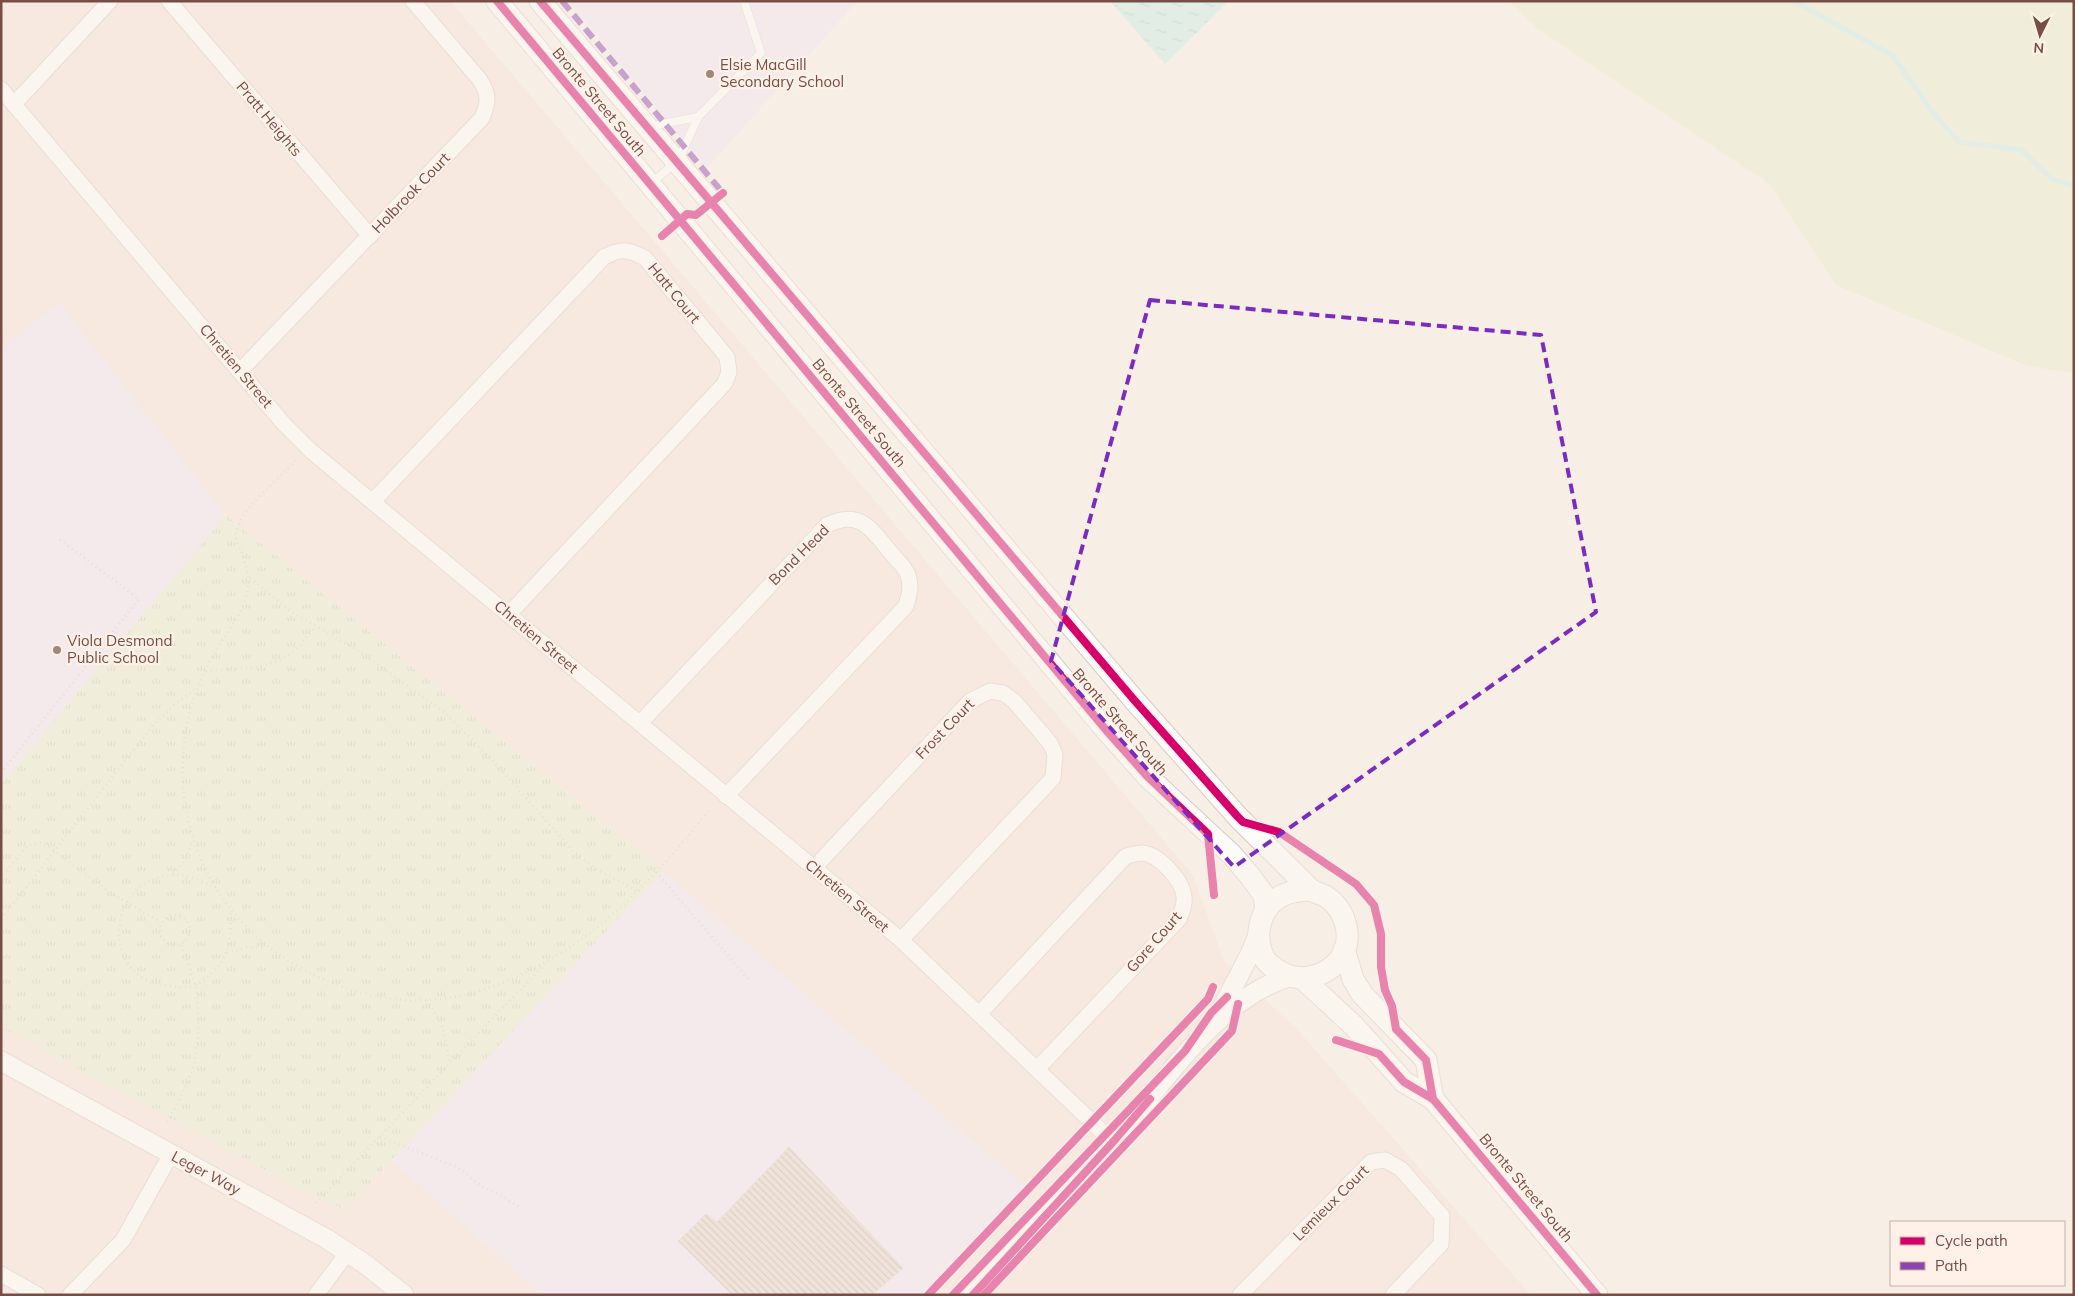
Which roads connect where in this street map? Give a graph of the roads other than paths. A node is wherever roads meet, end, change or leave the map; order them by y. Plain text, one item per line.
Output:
1 (110, 1) edge
2 (169, 1) edge
3 (414, 1) edge
4 (498, 1) edge
5 (540, 1) edge
6 (744, 1) edge
7 (1, 89) edge
8 (14, 104) junction
9 (698, 117) junction
10 (648, 127) junction
11 (678, 161) junction
12 (650, 184) junction
13 (370, 236) junction
14 (240, 371) junction
15 (373, 501) junction
16 (509, 614) junction
17 (640, 723) junction
18 (726, 796) junction
19 (814, 868) junction
20 (1311, 890) junction
21 (1266, 910) junction
22 (1259, 932) junction
23 (901, 940) junction
24 (1344, 949) junction
25 (1297, 977) junction
26 (979, 1014) junction
27 (1215, 1022) junction
28 (1, 1062) edge
29 (1037, 1069) junction
30 (1433, 1099) junction
31 (1113, 1142) junction
32 (171, 1154) junction
33 (348, 1252) junction
34 (1, 1274) edge
35 (38, 1295) edge
36 (70, 1295) edge
37 (316, 1295) edge
38 (404, 1295) edge
39 (973, 1295) edge
40 (1240, 1295) edge
41 (1393, 1295) edge
42 (1597, 1295) edge

1 - 8 street
2 - 13 street, Pratt Heights
3 - 13 street, Holbrook Court
4 - 12 main road, Bronte Street South
5 - 10 main road, Bronte Street South
6 - 9 lane
7 - 8 street, Chretien Street
8 - 14 street, Chretien Street
9 - 10 lane
9 - 11 lane
10 - 11 main road, Bronte Street South
11 - 12 lane
11 - 20 main road, Bronte Street South
12 - 21 main road, Bronte Street South
13 - 14 street, Holbrook Court
14 - 15 street, Chretien Street
15 - 16 street, Chretien Street
15 - 16 street, Hatt Court
16 - 17 street, Chretien Street
17 - 18 street, Chretien Street
17 - 18 street, Bond Head
18 - 19 street, Chretien Street
19 - 23 street, Chretien Street
19 - 23 street, Frost Court
20 - 21 main road
20 - 24 main road
21 - 22 main road
22 - 25 main road
22 - 27 street
23 - 26 street, Chretien Street
24 - 25 main road
24 - 30 main road, Bronte Street South
25 - 27 street
25 - 30 main road, Bronte Street South
26 - 29 street, Chretien Street
26 - 29 street, Gore Court
27 - 31 street
28 - 32 street, Leger Way
29 - 31 street, Chretien Street
30 - 42 main road, Bronte Street South
31 - 39 street
32 - 33 street, Leger Way
32 - 36 street
33 - 37 street
33 - 38 street, Leger Way
34 - 35 street
40 - 41 street, Lemieux Court

